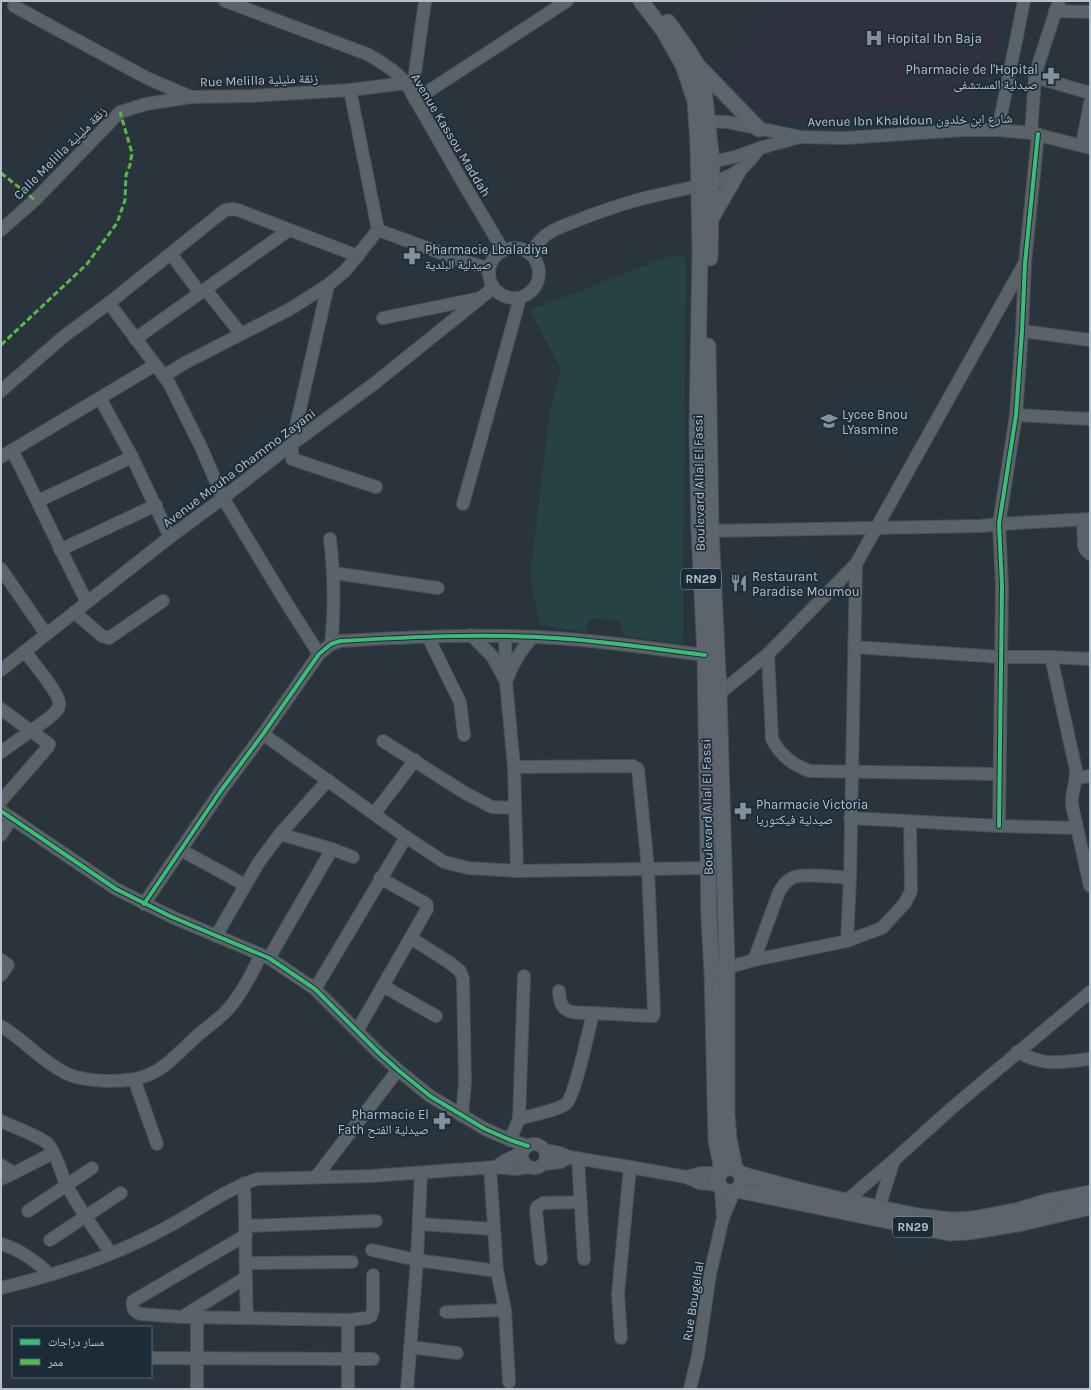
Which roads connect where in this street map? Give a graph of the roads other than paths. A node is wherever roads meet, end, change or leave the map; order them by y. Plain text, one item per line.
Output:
1 (224, 1) edge
2 (567, 1) edge
3 (641, 1) edge
4 (653, 1) edge
5 (1024, 1) edge
6 (427, 3) edge
7 (14, 6) dead end
8 (1057, 6) edge
9 (1090, 12) edge
10 (696, 63) junction
11 (1035, 76) junction
12 (350, 90) junction
13 (411, 92) junction
14 (1090, 93) edge
15 (191, 97) junction
16 (1090, 103) edge
17 (702, 121) junction
18 (759, 129) junction
19 (998, 130) junction
20 (1035, 133) junction
21 (801, 137) junction
22 (1086, 147) edge
23 (760, 148) junction
24 (705, 164) junction
25 (738, 172) junction
26 (706, 184) junction
27 (711, 218) junction
28 (1, 230) edge
29 (289, 230) junction
30 (378, 230) junction
31 (503, 250) junction
32 (530, 253) junction
33 (171, 254) junction
34 (358, 256) junction
35 (1025, 263) junction
36 (489, 269) junction
37 (328, 285) junction
38 (493, 288) junction
39 (203, 291) junction
40 (520, 298) junction
41 (479, 299) junction
42 (109, 303) junction
43 (383, 318) dead end
44 (1022, 331) junction
45 (241, 334) junction
46 (135, 339) junction
47 (1090, 340) edge
48 (155, 365) junction
49 (164, 376) junction
50 (1, 391) edge
51 (100, 398) junction
52 (1016, 415) junction
53 (1090, 419) edge
54 (292, 444) junction
55 (12, 450) junction
56 (1, 457) edge
57 (132, 457) junction
58 (376, 487) dead end
59 (223, 498) junction
60 (38, 501) junction
61 (463, 504) dead end
62 (156, 505) junction
63 (1086, 519) edge
64 (999, 524) junction
65 (875, 529) junction
66 (705, 531) junction
67 (170, 537) junction
68 (330, 539) dead end
69 (60, 550) junction
70 (1090, 554) edge
71 (856, 564) junction
72 (1, 569) edge
73 (334, 573) junction
74 (438, 588) dead end
75 (163, 601) dead end
76 (88, 602) junction
77 (74, 612) junction
78 (46, 634) junction
79 (471, 635) junction
80 (504, 636) junction
81 (428, 637) junction
82 (533, 637) junction
83 (331, 644) junction
84 (854, 646) junction
85 (24, 652) junction
86 (319, 654) junction
87 (768, 654) junction
88 (705, 655) junction
89 (1000, 657) junction
90 (1051, 657) junction
91 (1090, 659) edge
92 (1, 670) edge
93 (506, 682) junction
94 (719, 693) junction
95 (706, 704) junction
96 (1, 709) edge
97 (31, 730) junction
98 (263, 734) junction
99 (464, 735) dead end
100 (383, 741) dead end
101 (1, 752) edge
102 (415, 760) junction
103 (514, 767) junction
104 (851, 771) junction
105 (999, 774) junction
106 (1090, 776) edge
107 (1077, 778) junction
108 (328, 780) junction
109 (1, 801) edge
110 (515, 808) junction
111 (1, 811) edge
112 (374, 814) junction
113 (12, 818) junction
114 (850, 818) junction
115 (910, 822) junction
116 (999, 826) junction
117 (1077, 828) junction
118 (280, 834) junction
119 (1, 835) edge
120 (406, 837) junction
121 (332, 849) junction
122 (181, 850) junction
123 (353, 857) dead end
124 (648, 868) junction
125 (708, 868) junction
126 (518, 871) junction
127 (380, 878) junction
128 (850, 878) junction
129 (245, 885) junction
130 (1090, 886) edge
131 (144, 904) junction
132 (216, 936) junction
133 (411, 938) junction
134 (847, 941) junction
135 (265, 956) junction
136 (1, 960) edge
137 (754, 960) junction
138 (727, 968) junction
139 (712, 971) junction
140 (1, 975) edge
141 (524, 976) dead end
142 (383, 986) junction
143 (315, 989) junction
144 (559, 992) dead end
145 (1090, 992) edge
146 (593, 1013) junction
147 (436, 1016) dead end
148 (1, 1026) edge
149 (357, 1031) junction
150 (1017, 1052) junction
151 (1090, 1059) edge
152 (398, 1070) junction
153 (134, 1079) junction
154 (462, 1116) junction
155 (519, 1119) junction
156 (1, 1121) edge
157 (510, 1140) junction
158 (157, 1144) dead end
159 (525, 1149) junction
160 (545, 1150) junction
161 (53, 1153) junction
162 (574, 1158) junction
163 (894, 1160) junction
164 (543, 1164) junction
165 (1, 1165) edge
166 (493, 1167) junction
167 (528, 1167) junction
168 (630, 1167) junction
169 (92, 1168) dead end
170 (14, 1173) junction
171 (421, 1174) junction
172 (316, 1178) junction
173 (1, 1179) edge
174 (729, 1180) junction
175 (244, 1183) junction
176 (67, 1185) junction
177 (121, 1193) dead end
178 (1090, 1194) edge
179 (846, 1201) junction
180 (581, 1202) junction
181 (1090, 1207) edge
182 (28, 1211) dead end
183 (876, 1213) junction
184 (86, 1218) junction
185 (376, 1221) dead end
186 (419, 1224) junction
187 (494, 1229) junction
188 (246, 1231) junction
189 (50, 1240) dead end
190 (1, 1244) edge
191 (372, 1250) dead end
192 (111, 1253) junction
193 (584, 1258) dead end
194 (541, 1259) dead end
195 (417, 1260) junction
196 (352, 1262) dead end
197 (246, 1263) junction
198 (497, 1271) junction
199 (51, 1275) junction
200 (373, 1275) dead end
201 (245, 1278) junction
202 (1, 1288) edge
203 (505, 1310) junction
204 (446, 1312) dead end
205 (182, 1317) junction
206 (197, 1317) junction
207 (247, 1318) junction
208 (348, 1320) junction
209 (621, 1338) dead end
210 (410, 1347) junction
211 (457, 1353) dead end
212 (152, 1358) edge
213 (197, 1359) junction
214 (348, 1359) junction
215 (373, 1359) dead end
216 (509, 1382) dead end
217 (197, 1389) edge
218 (348, 1389) edge
219 (407, 1389) edge
220 (690, 1389) edge

1 - 13 street, Avenue Kassou Maddah
2 - 13 street
3 - 17 main road, Boulevard Allal El Fassi / RN29
4 - 10 main road, Boulevard Allal El Fassi / RN29
5 - 19 street
6 - 13 street
7 - 15 street, Rue Melilla زنقة مليلية
8 - 9 street
8 - 11 street
10 - 17 main road, Boulevard Allal El Fassi / RN29
10 - 18 main road
11 - 14 street
11 - 20 street
12 - 13 street, Rue Melilla زنقة مليلية
12 - 15 street, Rue Melilla زنقة مليلية
12 - 30 street
13 - 31 street, Avenue Kassou Maddah
15 - 28 street, Calle Melilla زنقة مليلية
16 - 22 street
17 - 18 street
17 - 24 main road, Boulevard Allal El Fassi / RN29
18 - 21 street
19 - 20 street, Avenue Ibn Khaldoun شارع ابن خلدون
19 - 21 street, Avenue Ibn Khaldoun شارع ابن خلدون
20 - 22 street, Avenue Ibn Khaldoun شارع ابن خلدون
20 - 35 street
21 - 23 street
23 - 24 street
23 - 25 street
24 - 26 main road, Boulevard Allal El Fassi / RN29
25 - 26 street
25 - 27 main road
26 - 27 main road, Boulevard Allal El Fassi / RN29
26 - 32 street
26 - 66 main road, Boulevard Allal El Fassi / RN29
27 - 66 main road, Boulevard Allal El Fassi / RN29
29 - 33 street
29 - 34 street
29 - 39 street
30 - 34 street
30 - 36 street
31 - 32 street
31 - 36 street
32 - 40 street
33 - 39 street
33 - 42 street
34 - 37 street
35 - 44 street
35 - 65 street
36 - 38 street
37 - 45 street
37 - 54 street
38 - 40 street
38 - 41 street, Avenue Mouha Ohammo Zayani
39 - 45 street
39 - 46 street
40 - 61 street
41 - 43 street
41 - 54 street, Avenue Mouha Ohammo Zayani
42 - 46 street
42 - 50 street
44 - 47 street
44 - 52 street
45 - 49 street
46 - 48 street
48 - 49 street
48 - 51 street
49 - 59 street
51 - 55 street
51 - 57 street
52 - 53 street
52 - 64 street
54 - 58 street
54 - 59 street, Avenue Mouha Ohammo Zayani
55 - 56 street
55 - 60 street
57 - 60 street
57 - 62 street
59 - 67 street, Avenue Mouha Ohammo Zayani
59 - 86 street
60 - 69 street
62 - 67 street
62 - 69 street
63 - 64 street
63 - 70 street
64 - 65 street
64 - 89 street
65 - 66 street
65 - 71 street
66 - 88 main road, Boulevard Allal El Fassi / RN29
66 - 94 main road, Boulevard Allal El Fassi / RN29
67 - 76 street, Avenue Mouha Ohammo Zayani
68 - 73 street
69 - 76 street
71 - 84 street
71 - 87 street
72 - 78 street
73 - 74 street
73 - 83 street
75 - 77 street
76 - 77 street, Avenue Mouha Ohammo Zayani
77 - 78 street, Avenue Mouha Ohammo Zayani
78 - 85 street, Avenue Mouha Ohammo Zayani
79 - 80 street
79 - 81 street
79 - 93 street
80 - 82 street
80 - 93 street
81 - 83 street
81 - 99 street
82 - 88 street
82 - 93 street
83 - 86 street
84 - 89 street
84 - 104 street
85 - 92 street, Avenue Mouha Ohammo Zayani
85 - 97 street
86 - 98 street
87 - 94 street
87 - 104 street
88 - 95 main road, Boulevard Allal El Fassi / RN29
89 - 90 street
89 - 105 street
90 - 91 street
90 - 107 street
93 - 103 street
94 - 95 street
94 - 138 main road, Boulevard Allal El Fassi / RN29
95 - 125 main road, Boulevard Allal El Fassi / RN29
96 - 97 street
97 - 101 street
97 - 109 street
98 - 108 street
98 - 122 street
100 - 102 street
102 - 110 street
102 - 112 street
103 - 110 street
103 - 124 street
104 - 105 street
104 - 114 street
105 - 116 street
106 - 107 street
107 - 117 street
108 - 112 street
108 - 118 street
110 - 126 street
111 - 113 street
112 - 120 street
113 - 119 street
113 - 131 street
114 - 115 street
114 - 128 street
115 - 116 street
115 - 134 street
116 - 117 street
117 - 130 street
118 - 121 street
118 - 129 street
120 - 126 street
120 - 127 street
121 - 123 street
121 - 135 street
122 - 129 street
122 - 131 street
124 - 125 street
124 - 126 street
124 - 146 street
125 - 139 main road, Boulevard Allal El Fassi / RN29
127 - 133 street
127 - 143 street
128 - 134 street
128 - 137 street
129 - 132 street
131 - 132 street
132 - 135 street
133 - 142 street
133 - 154 street
134 - 137 street
135 - 143 street
135 - 153 street
136 - 140 street
137 - 138 street
138 - 139 street
138 - 174 main road, Boulevard Allal El Fassi / RN29
139 - 174 main road, Boulevard Allal El Fassi / RN29
141 - 155 street
142 - 147 street
142 - 149 street
143 - 149 street
144 - 146 street
145 - 150 street
146 - 155 street
148 - 153 street
149 - 152 street
150 - 151 street
150 - 163 street
152 - 154 street
152 - 172 street
153 - 158 street
154 - 157 street
155 - 157 street
156 - 161 street
157 - 159 street
159 - 160 street
159 - 166 street
159 - 167 street
160 - 162 street
160 - 164 street
161 - 170 street
161 - 176 street
162 - 164 street
162 - 168 street
162 - 180 street
163 - 179 street
163 - 183 street
164 - 167 street
165 - 170 street
166 - 167 street
166 - 171 street
166 - 187 street
168 - 174 street
168 - 209 street
169 - 176 street
170 - 173 street
171 - 172 street
171 - 186 street
172 - 175 street
174 - 179 main road, RN29
174 - 183 main road, RN29
174 - 220 street, Rue Bougellal
175 - 188 street
175 - 192 street
176 - 182 street
176 - 184 street
177 - 184 street
178 - 183 main road, RN29
179 - 183 main road, RN29
180 - 193 street
180 - 194 street
181 - 183 main road, RN29
184 - 189 street
184 - 192 street
185 - 188 street
186 - 187 street
186 - 195 street
187 - 198 street
188 - 197 street
188 - 205 street
190 - 199 street
191 - 195 street
192 - 199 street
195 - 198 street
195 - 210 street
196 - 197 street
197 - 201 street
198 - 203 street
199 - 202 street
200 - 208 street
201 - 205 street
201 - 207 street
203 - 204 street
203 - 216 street
205 - 206 street
206 - 207 street
206 - 213 street
207 - 208 street
208 - 214 street
210 - 211 street
210 - 219 street
212 - 213 street
213 - 214 street
213 - 217 street
214 - 215 street
214 - 218 street

